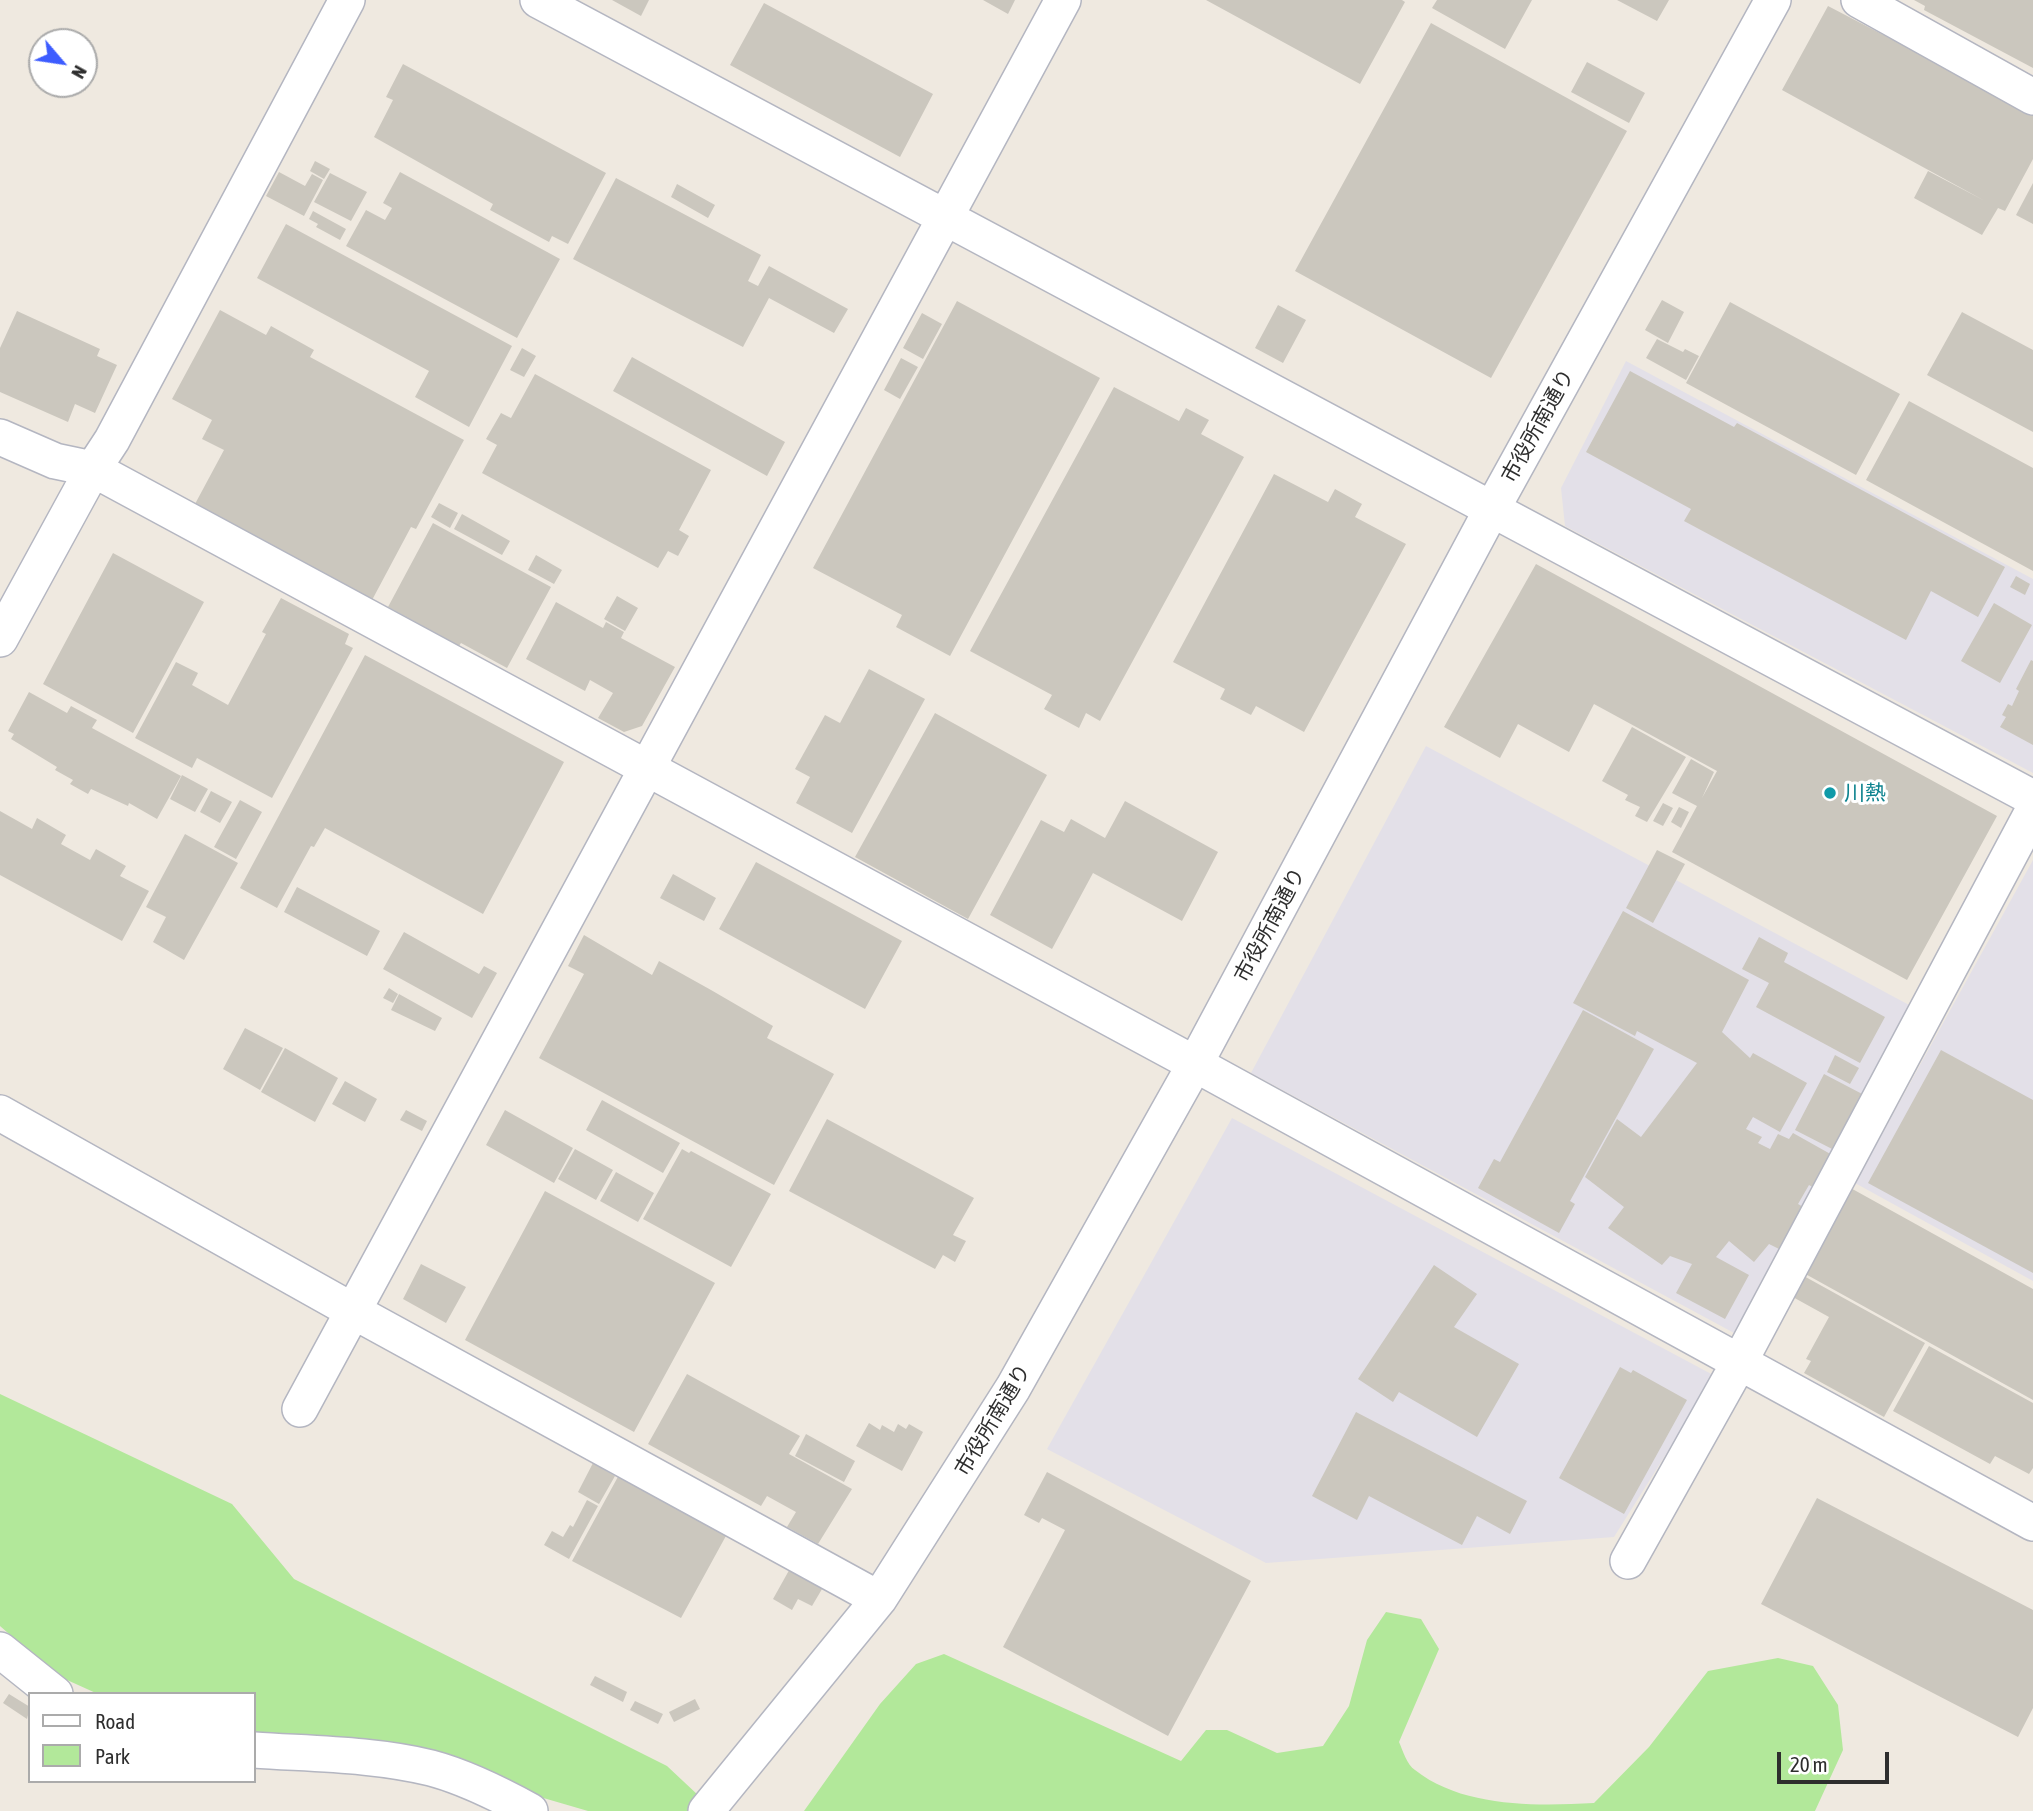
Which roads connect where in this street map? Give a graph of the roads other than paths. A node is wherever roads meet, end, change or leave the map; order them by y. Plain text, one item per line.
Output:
1 (347, 0) edge
2 (538, 0) edge
3 (1063, 0) edge
4 (1773, 0) edge
5 (1859, 0) edge
6 (2033, 97) edge
7 (946, 217) junction
8 (0, 438) edge
9 (93, 469) junction
10 (1492, 509) junction
11 (0, 639) edge
12 (648, 770) junction
13 (2033, 798) edge
14 (2033, 811) edge
15 (1195, 1065) junction
16 (0, 1113) edge
17 (353, 1311) junction
18 (1740, 1361) junction
19 (300, 1409) dead end
20 (2033, 1523) edge
21 (1628, 1561) dead end
22 (879, 1599) junction
23 (0, 1650) edge
24 (52, 1692) edge
25 (256, 1750) edge
26 (530, 1811) edge
27 (706, 1811) edge

1 - 9 street
2 - 7 street
3 - 7 street
4 - 10 street, 市役所南通り
5 - 6 street
7 - 10 street
7 - 12 street
8 - 9 street
9 - 11 street
9 - 12 street
10 - 13 street
10 - 15 street, 市役所南通り
12 - 15 street
12 - 17 street
14 - 18 street
15 - 18 street
15 - 22 street, 市役所南通り
16 - 17 street
17 - 19 street
17 - 22 street
18 - 20 street
18 - 21 street
22 - 27 street, 市役所南通り
23 - 24 street
25 - 26 street

